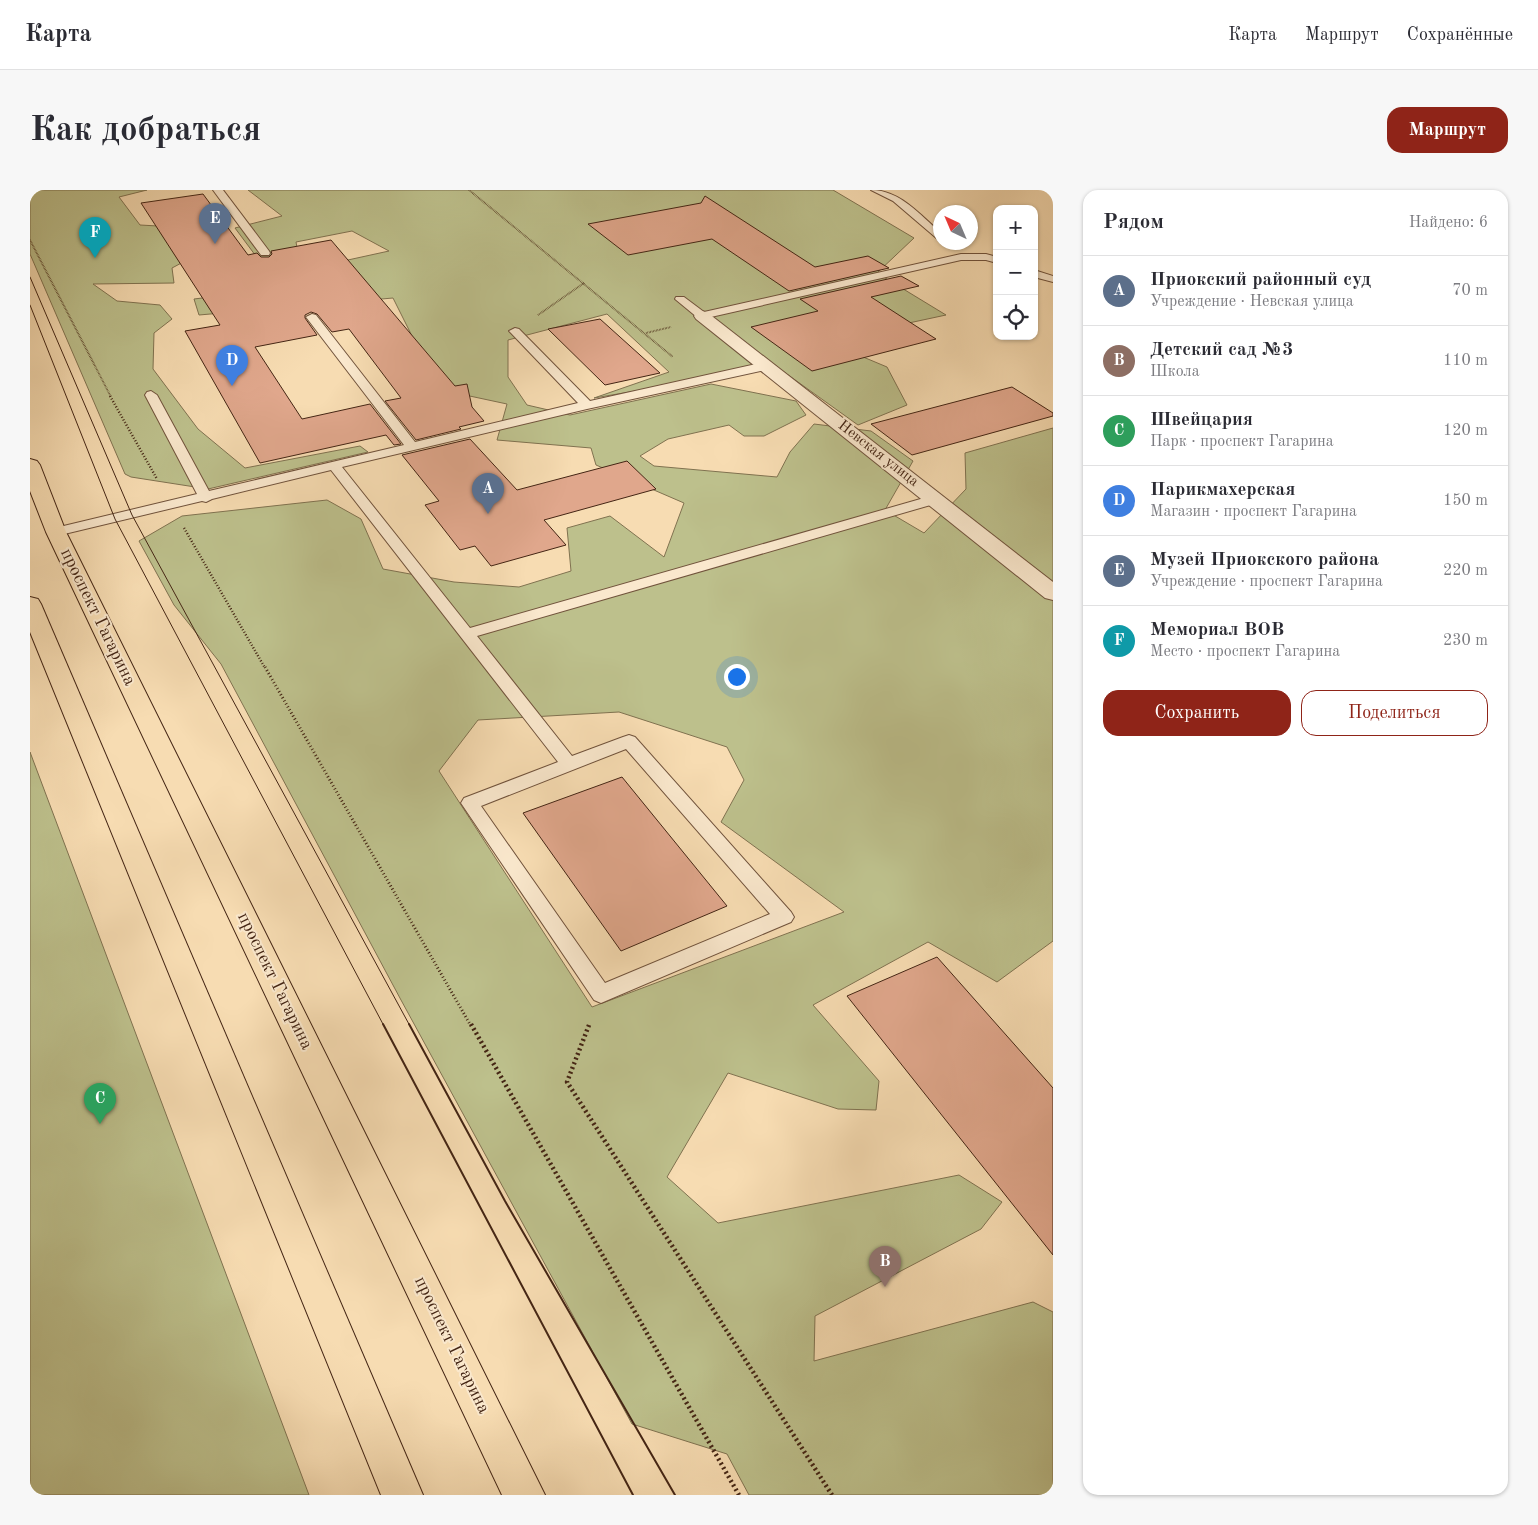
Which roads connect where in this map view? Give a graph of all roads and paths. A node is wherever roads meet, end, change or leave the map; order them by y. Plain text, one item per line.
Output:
1 (218, 190) edge
2 (469, 190) edge
3 (876, 190) edge
4 (933, 233) edge
5 (30, 240) edge
6 (953, 250) edge
7 (265, 253) dead end
8 (961, 257) junction
9 (993, 259) edge
10 (1038, 274) edge
11 (1053, 279) edge
12 (584, 283) junction
13 (680, 299) dead end
14 (702, 316) junction
15 (312, 317) dead end
16 (514, 331) joint
17 (765, 366) junction
18 (700, 380) junction
19 (151, 395) dead end
20 (587, 405) junction
21 (412, 447) junction
22 (30, 465) edge
23 (335, 467) junction
24 (206, 498) junction
25 (936, 499) junction
26 (171, 506) junction
27 (56, 532) junction
28 (1053, 593) edge
29 (30, 604) edge
30 (467, 634) junction
31 (569, 764) junction
32 (601, 994) junction
33 (402, 1495) edge
34 (524, 1495) edge
35 (739, 1495) edge
36 (832, 1495) edge

1 - 7 lane
2 - 12 path
3 - 4 lane
5 - 26 path
6 - 8 lane
8 - 9 lane
8 - 14 lane
10 - 11 lane
12 - 16 path
12 - 18 path
13 - 14 lane
14 - 17 street, Невская улица
15 - 21 lane
16 - 20 lane
17 - 18 lane
17 - 25 street, Невская улица
18 - 20 lane
19 - 24 lane
20 - 21 lane
21 - 23 lane
22 - 27 main road, проспект Гагарина
23 - 24 lane
23 - 30 lane
24 - 26 lane
25 - 28 street, Невская улица
25 - 30 lane
26 - 27 lane
26 - 35 path
27 - 34 main road, проспект Гагарина
29 - 33 main road
30 - 31 lane
31 - 32 lane
31 - 32 lane
32 - 36 path

